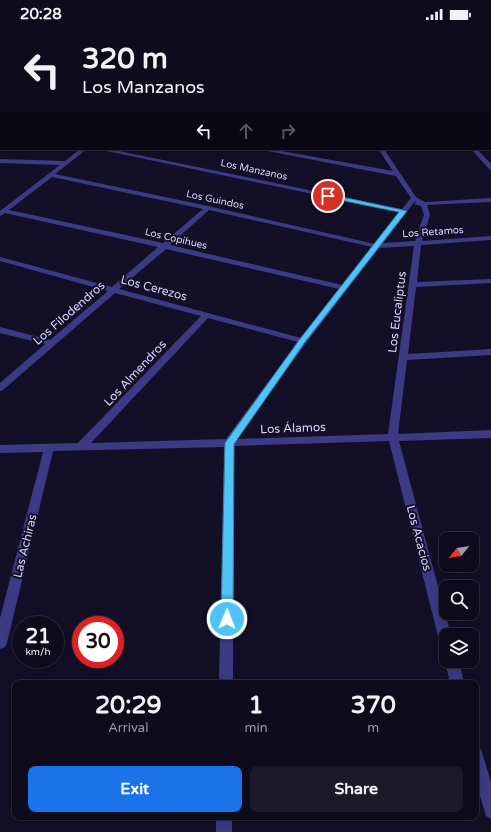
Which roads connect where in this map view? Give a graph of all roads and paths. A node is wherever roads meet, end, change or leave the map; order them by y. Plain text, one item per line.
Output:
1 (83, 150) edge
2 (106, 150) edge
3 (265, 150) edge
4 (382, 150) edge
5 (475, 150) edge
6 (0, 161) edge
7 (66, 163) junction
8 (491, 168) edge
9 (397, 174) junction
10 (50, 175) junction
11 (491, 200) edge
12 (423, 203) junction
13 (408, 205) junction
14 (208, 208) junction
15 (1, 210) edge
16 (491, 238) edge
17 (418, 243) junction
18 (164, 246) junction
19 (376, 246) junction
20 (0, 259) edge
21 (491, 281) edge
22 (413, 285) junction
23 (343, 288) junction
24 (114, 290) junction
25 (206, 315) junction
26 (0, 330) edge
27 (303, 341) junction
28 (52, 343) junction
29 (491, 352) edge
30 (404, 358) junction
31 (0, 388) edge
32 (491, 434) edge
33 (393, 437) junction
34 (229, 443) junction
35 (81, 447) junction
36 (50, 448) junction
37 (0, 449) edge
38 (443, 628) edge
39 (0, 643) edge
40 (454, 668) edge
41 (226, 680) edge
42 (456, 680) edge
43 (479, 765) edge
44 (491, 811) edge
45 (224, 820) edge
46 (224, 832) edge

1 - 7 street
2 - 13 street, Los Manzanos
3 - 9 street
4 - 9 street
5 - 8 street
6 - 7 street
7 - 10 street
9 - 13 street
10 - 14 street, Los Guindos
10 - 15 street
11 - 12 street
12 - 13 street
12 - 17 street, Los Eucaliptus
13 - 19 street
14 - 18 street, Los Filodendros
14 - 19 street, Los Guindos
15 - 18 street, Los Copihues
16 - 17 street, Los Retamos
17 - 19 street, Los Retamos
17 - 22 street, Los Eucaliptus
18 - 23 street, Los Copihues
18 - 24 street, Los Filodendros
19 - 23 street
20 - 24 street, Los Cerezos
21 - 22 street
22 - 30 street, Los Eucaliptus
23 - 27 street
24 - 25 street, Los Cerezos
24 - 28 street, Los Filodendros
25 - 27 street, Los Cerezos
25 - 35 street, Los Almendros
26 - 28 street
27 - 34 street
28 - 31 street, Los Filodendros
29 - 30 street
30 - 33 street, Los Eucaliptus
32 - 33 street, Los Álamos
33 - 34 street, Los Álamos
33 - 38 street, Los Acacios
34 - 35 street, Los Álamos
34 - 41 street
35 - 36 street, Los Álamos
36 - 37 street, Los Álamos
36 - 39 street, Las Achiras
40 - 42 street
43 - 44 street
45 - 46 street

